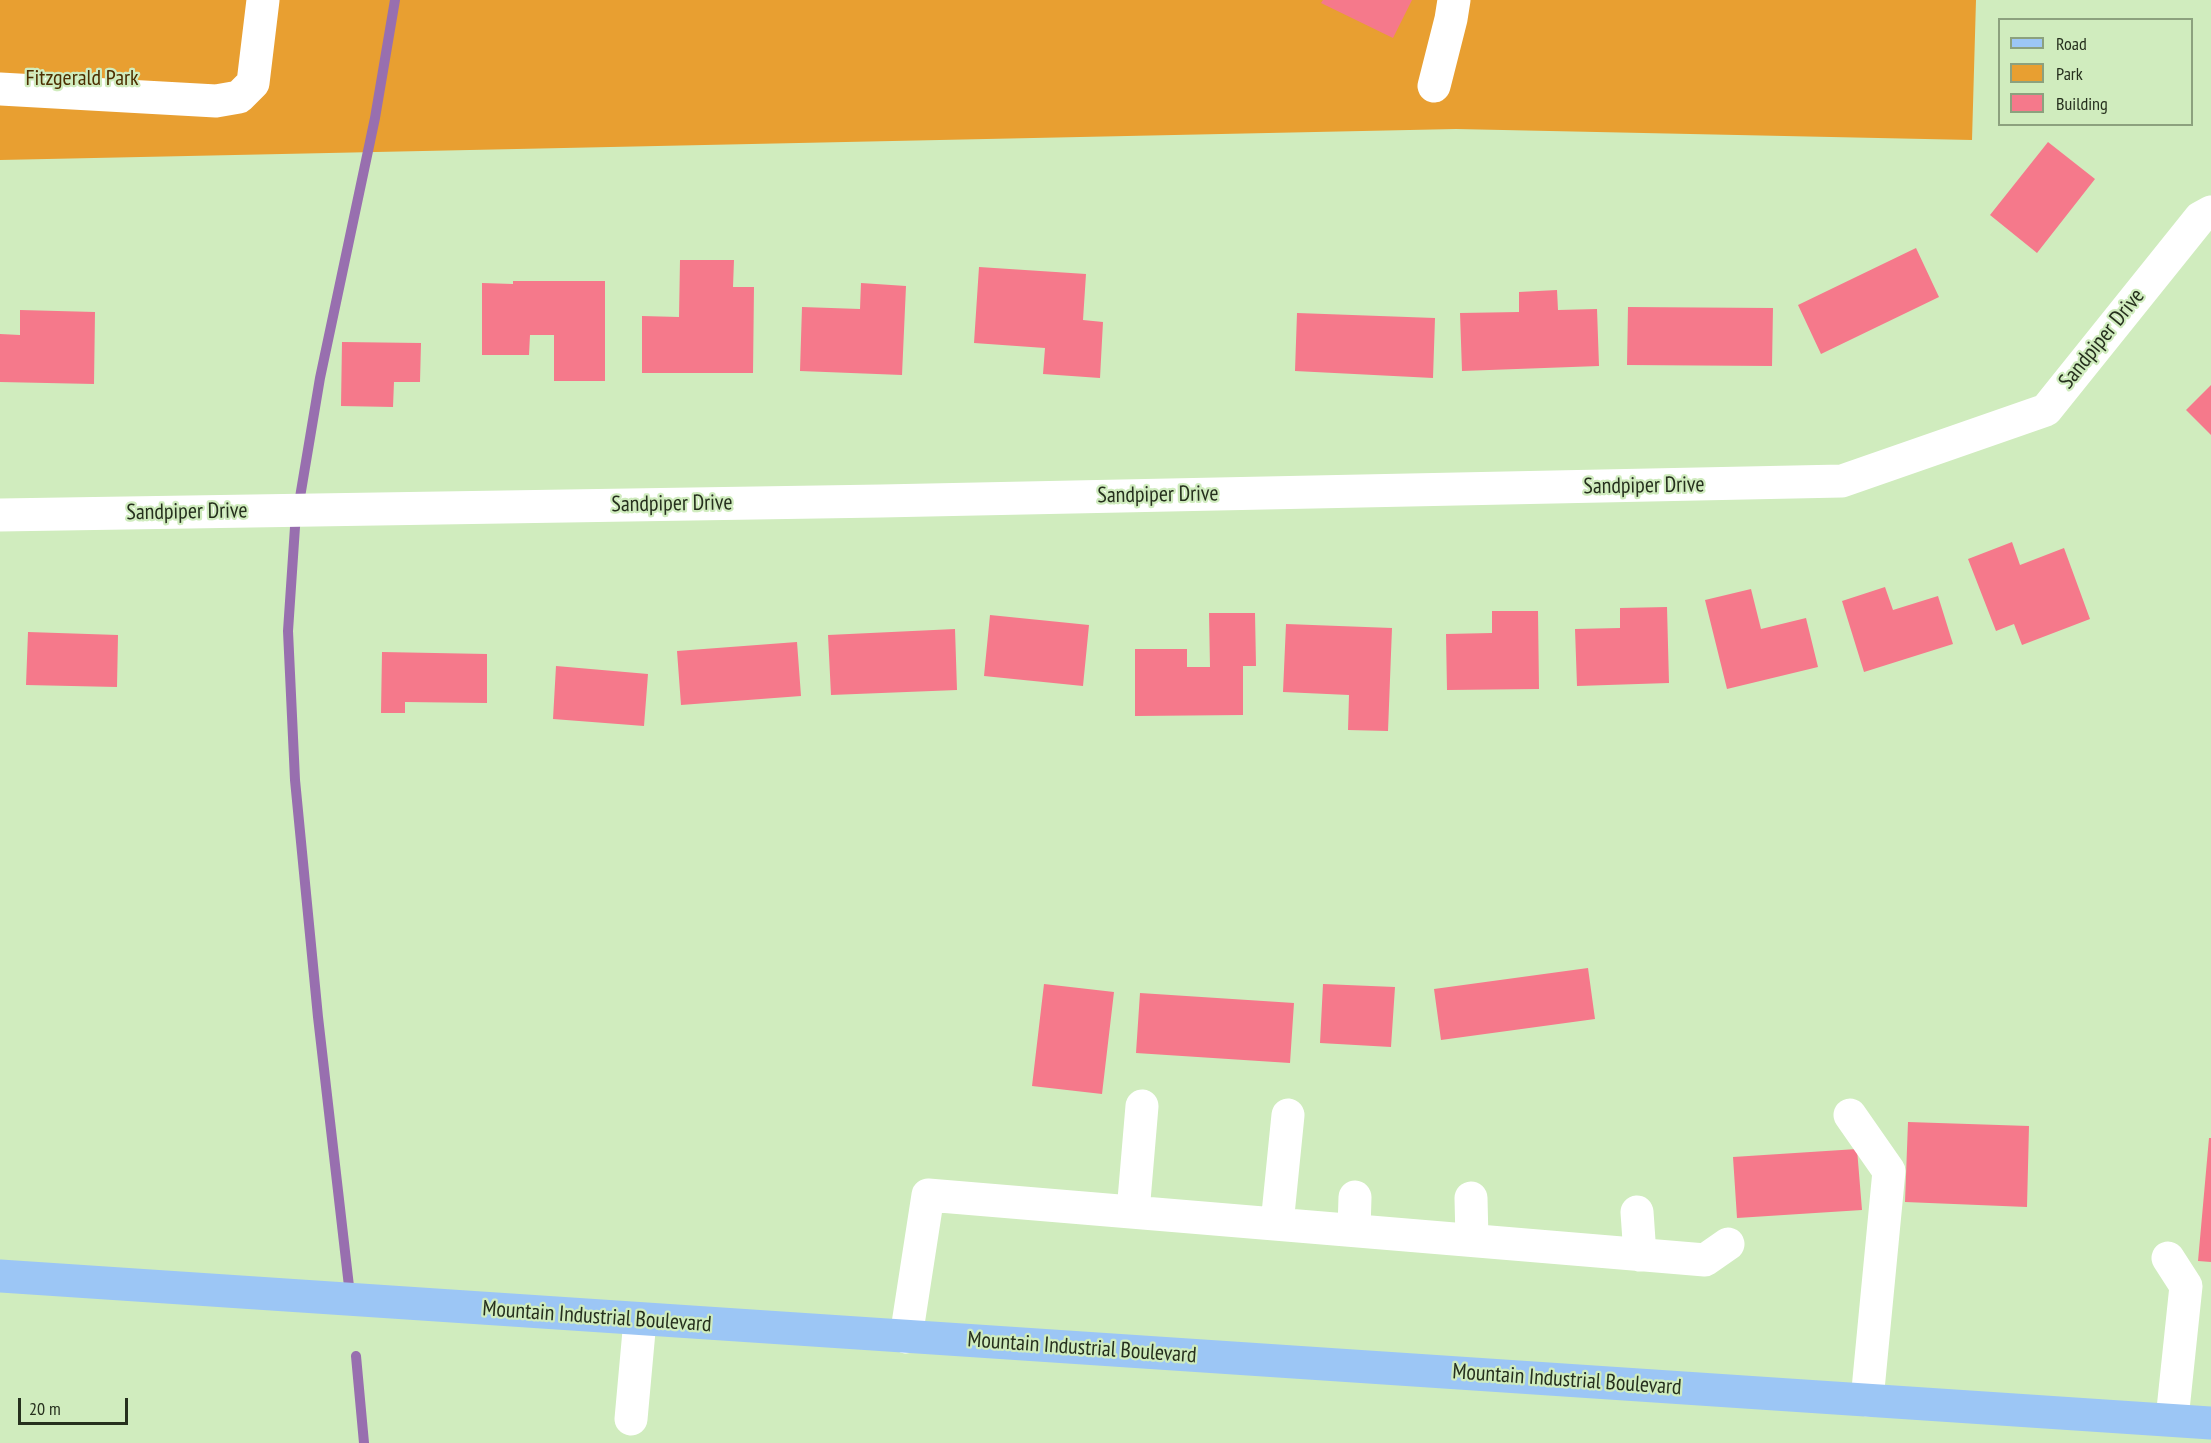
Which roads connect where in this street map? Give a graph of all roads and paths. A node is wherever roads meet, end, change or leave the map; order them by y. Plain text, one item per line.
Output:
1 (263, 0) edge
2 (1454, 0) edge
3 (1434, 86) dead end
4 (0, 89) edge
5 (2211, 212) edge
6 (0, 515) edge
7 (1142, 1106) dead end
8 (1288, 1115) dead end
9 (1850, 1115) dead end
10 (1355, 1197) dead end
11 (1471, 1198) dead end
12 (1133, 1212) junction
13 (1637, 1212) dead end
14 (1278, 1224) junction
15 (1354, 1230) junction
16 (1472, 1240) junction
17 (1728, 1244) dead end
18 (1640, 1255) junction
19 (2168, 1258) dead end
20 (0, 1276) edge
21 (2199, 1286) edge
22 (640, 1320) junction
23 (906, 1337) junction
24 (1867, 1400) junction
25 (631, 1419) dead end
26 (2168, 1419) junction
27 (2211, 1423) edge

1 - 4 street
2 - 3 street
5 - 6 street, Sandpiper Drive
7 - 12 street
8 - 14 street
9 - 24 street
10 - 15 street
11 - 16 street
12 - 14 street
12 - 23 street
13 - 18 street
14 - 15 street
15 - 16 street
16 - 18 street
17 - 18 street
19 - 21 street
20 - 22 main road, Mountain Industrial Boulevard
21 - 26 street
22 - 23 main road, Mountain Industrial Boulevard
22 - 25 street
23 - 24 main road, Mountain Industrial Boulevard
24 - 26 main road, Mountain Industrial Boulevard
26 - 27 main road, Mountain Industrial Boulevard

